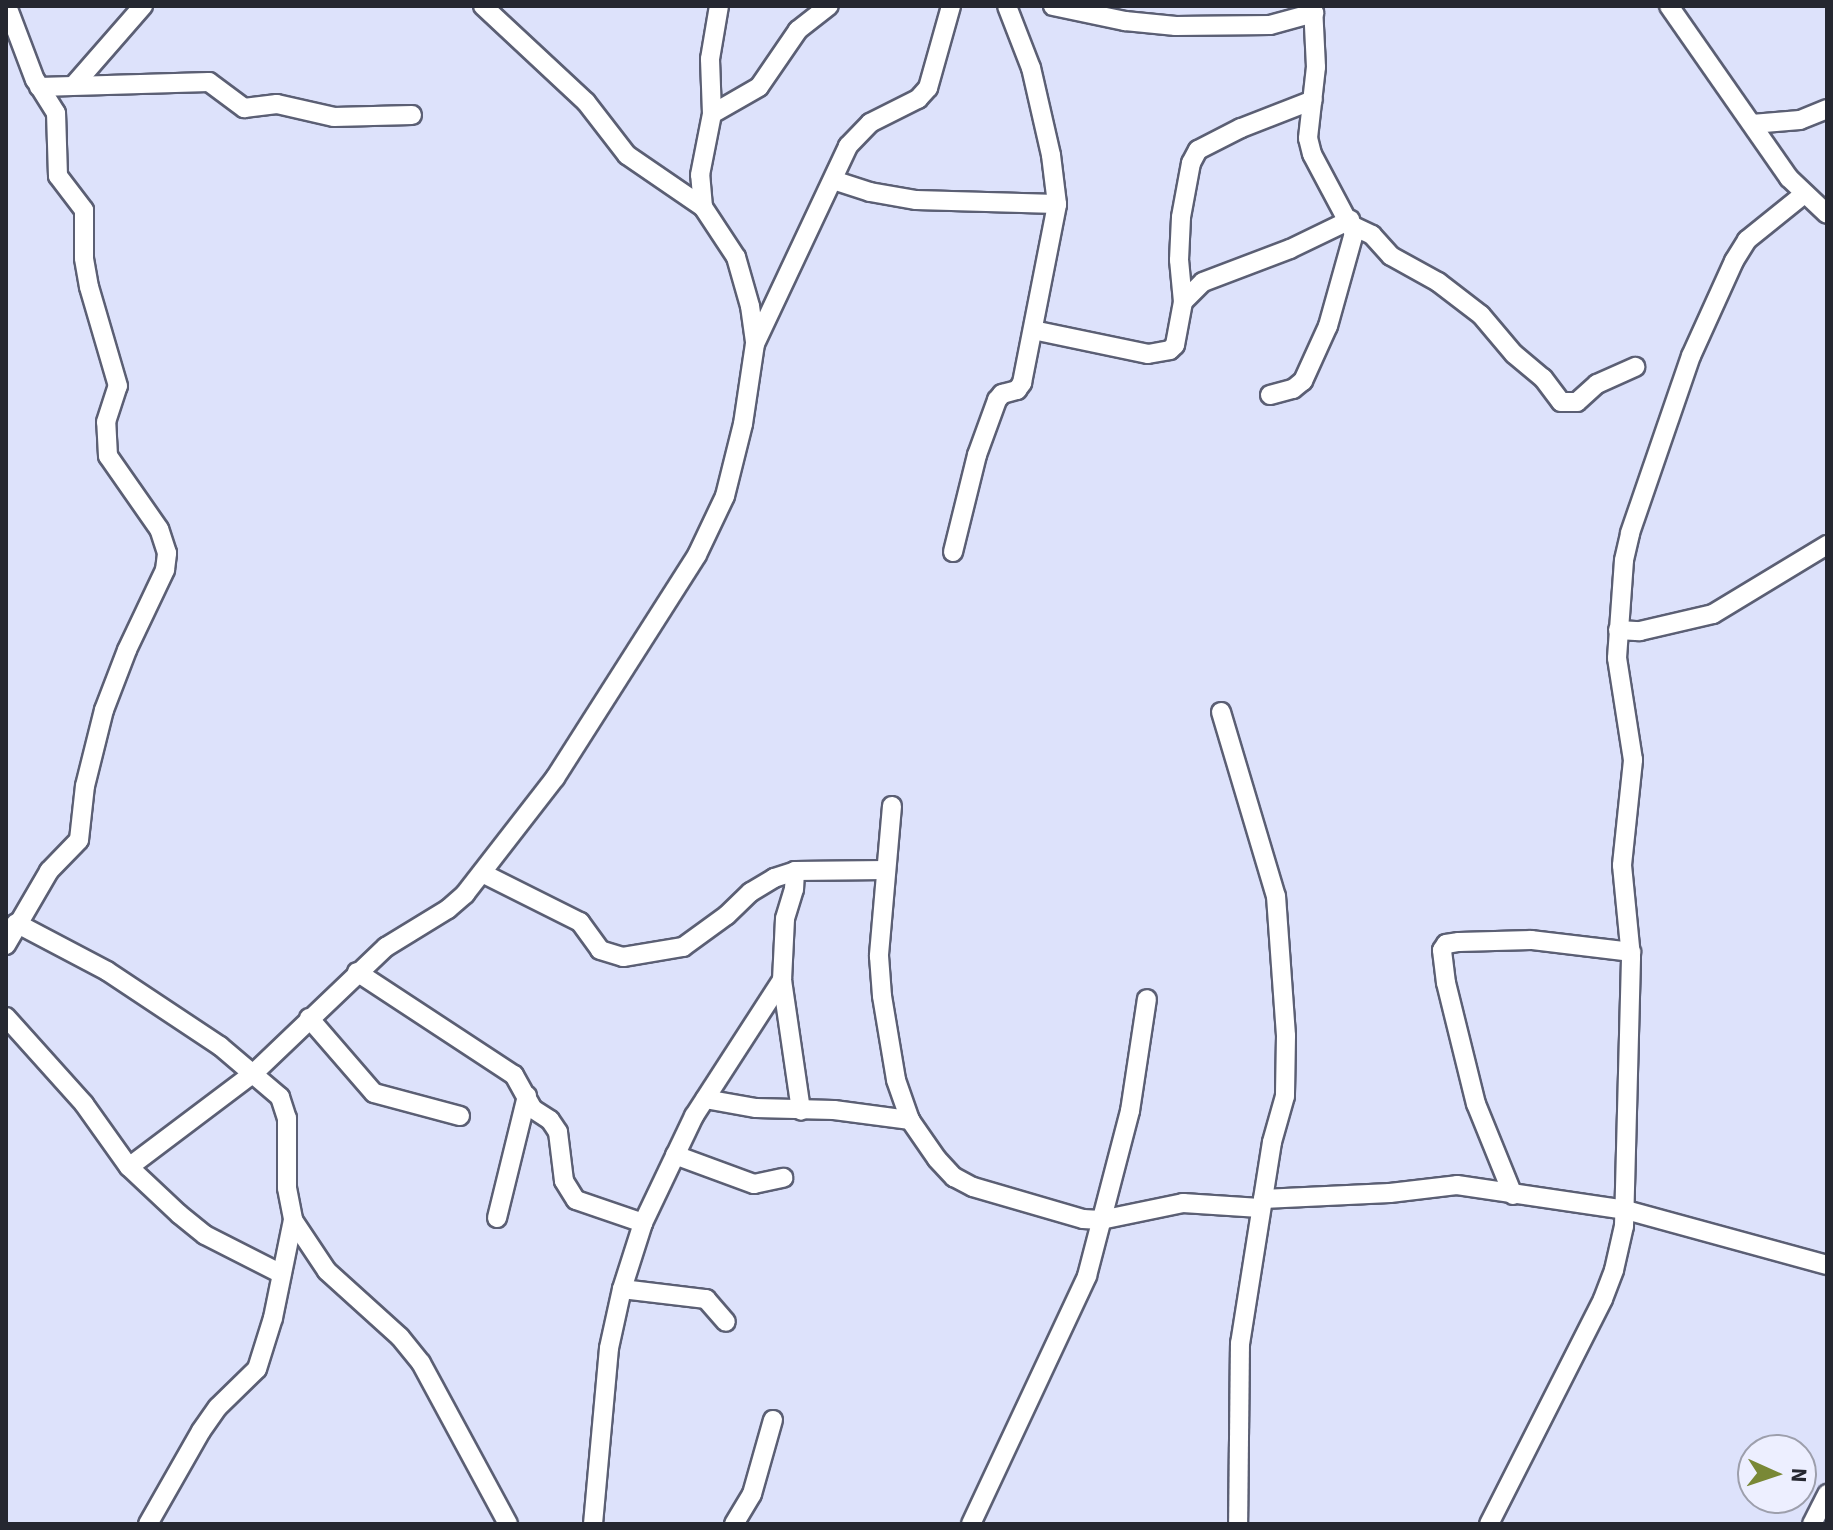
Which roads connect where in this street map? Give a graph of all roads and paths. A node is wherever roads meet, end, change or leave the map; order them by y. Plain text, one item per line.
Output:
1 (7, 6) edge
2 (143, 6) edge
3 (483, 6) edge
4 (719, 6) edge
5 (829, 6) edge
6 (951, 6) edge
7 (1007, 6) edge
8 (1053, 6) edge
9 (1669, 6) edge
10 (1314, 10) edge
11 (74, 85) junction
12 (39, 87) junction
13 (1313, 100) junction
14 (1827, 109) edge
15 (712, 114) junction
16 (412, 115) dead end
17 (1752, 124) junction
18 (833, 180) junction
19 (1804, 194) junction
20 (1057, 204) junction
21 (703, 207) junction
22 (1827, 214) edge
23 (1352, 223) junction
24 (1183, 302) junction
25 (1033, 330) junction
26 (755, 344) junction
27 (1635, 367) dead end
28 (1270, 395) dead end
29 (1827, 545) edge
30 (953, 552) dead end
31 (1618, 630) junction
32 (1221, 712) dead end
33 (892, 806) dead end
34 (886, 870) junction
35 (795, 871) junction
36 (482, 873) junction
37 (16, 923) junction
38 (6, 945) edge
39 (1631, 952) junction
40 (357, 972) junction
41 (782, 980) junction
42 (1147, 999) dead end
43 (6, 1017) edge
44 (309, 1018) junction
45 (255, 1072) junction
46 (527, 1096) junction
47 (705, 1099) junction
48 (801, 1111) junction
49 (460, 1116) dead end
50 (910, 1120) junction
51 (675, 1155) junction
52 (129, 1167) junction
53 (783, 1178) dead end
54 (1513, 1195) junction
55 (1261, 1203) junction
56 (1626, 1210) junction
57 (497, 1218) dead end
58 (293, 1220) junction
59 (1101, 1220) junction
60 (643, 1223) junction
61 (1827, 1265) edge
62 (282, 1274) junction
63 (622, 1289) junction
64 (726, 1322) dead end
65 (773, 1420) dead end
66 (1827, 1494) edge
67 (148, 1524) edge
68 (508, 1524) edge
69 (593, 1524) edge
70 (734, 1524) edge
71 (971, 1524) edge
72 (1238, 1524) edge
73 (1489, 1524) edge
74 (1812, 1524) edge

1 - 12 street
2 - 11 street
3 - 21 street
4 - 15 street
5 - 15 street
6 - 18 street
7 - 20 street
8 - 10 street
9 - 17 street
10 - 13 street
11 - 12 street
11 - 16 street
12 - 37 street
13 - 23 street
13 - 24 street
14 - 17 street
15 - 21 street
17 - 19 street
18 - 20 street
18 - 26 street
19 - 22 street
19 - 31 street
20 - 25 street
21 - 26 street
23 - 24 street
23 - 27 street
23 - 28 street
24 - 25 street
25 - 30 street
26 - 36 street
29 - 31 street
31 - 39 street
32 - 55 street
33 - 34 street
34 - 35 street
34 - 50 street
35 - 36 street
35 - 41 street
36 - 40 street
37 - 38 street
37 - 45 street
39 - 54 street
39 - 56 street
40 - 44 street
40 - 46 street
41 - 47 street
41 - 48 street
42 - 59 street
43 - 52 street
44 - 45 street
44 - 49 street
45 - 52 street
45 - 58 street
46 - 57 street
46 - 60 street
47 - 48 street
47 - 51 street
48 - 50 street
50 - 59 street
51 - 53 street
51 - 60 street
52 - 62 street
54 - 55 street
54 - 56 street
55 - 59 street
55 - 72 street
56 - 61 street
56 - 73 street
58 - 62 street
58 - 68 street
59 - 71 street
60 - 63 street
62 - 67 street
63 - 64 street
63 - 69 street
65 - 70 street
66 - 74 street

